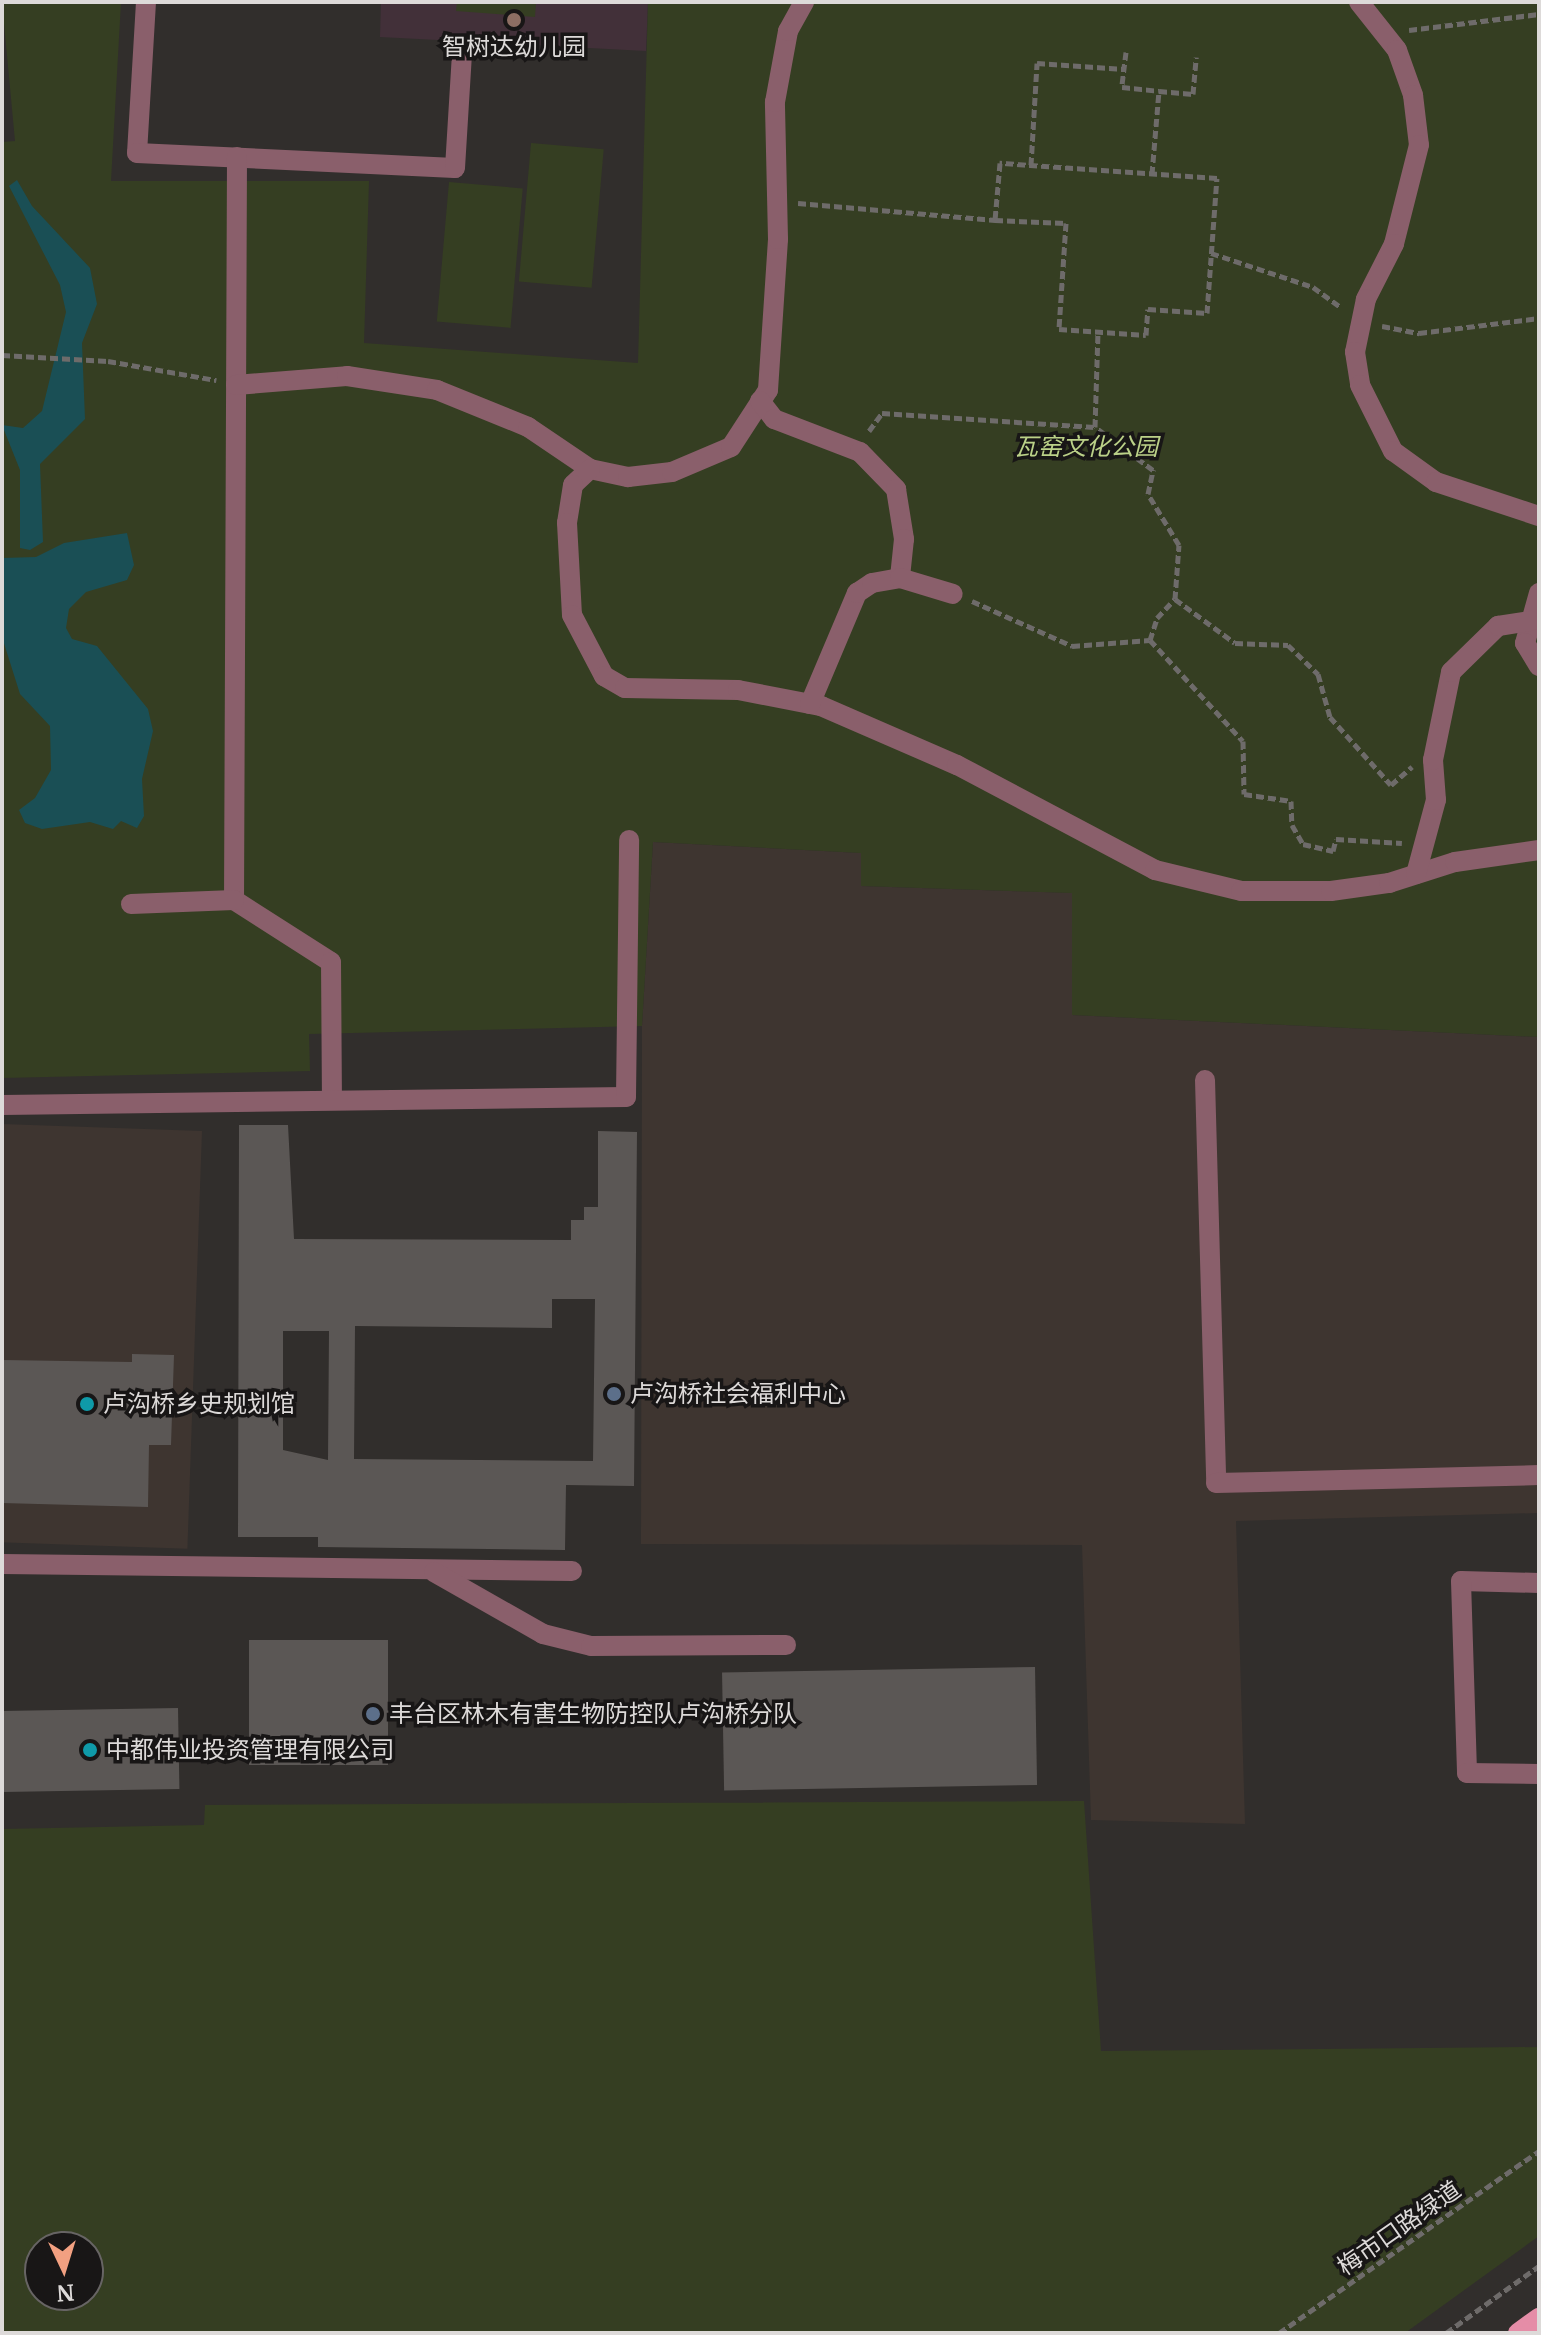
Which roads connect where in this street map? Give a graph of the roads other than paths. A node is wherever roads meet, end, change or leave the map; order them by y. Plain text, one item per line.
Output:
1 (146, 2) edge
2 (804, 2) edge
3 (1359, 2) edge
4 (462, 55) dead end
5 (237, 157) junction
6 (236, 385) junction
7 (760, 401) junction
8 (590, 469) junction
9 (1539, 516) edge
10 (900, 578) junction
11 (1539, 593) edge
12 (953, 594) road end
13 (1531, 621) junction
14 (1539, 666) edge
15 (810, 704) junction
16 (629, 840) dead end
17 (1539, 850) edge
18 (1412, 875) junction
19 (234, 900) junction
20 (131, 904) dead end
21 (1205, 1080) dead end
22 (332, 1100) junction
23 (2, 1105) edge
24 (1539, 1475) edge
25 (2, 1564) edge
26 (431, 1570) junction
27 (572, 1571) dead end
28 (1539, 1583) edge
29 (786, 1645) dead end
30 (1539, 1774) edge
31 (1539, 2318) edge
32 (1518, 2333) edge

1 - 5 street
2 - 7 street
3 - 9 street
4 - 5 street
5 - 6 street
6 - 8 street
6 - 19 street
7 - 8 street
7 - 10 street
8 - 15 street
10 - 12 street
10 - 15 street
11 - 13 street
13 - 14 street
13 - 18 street
15 - 18 street
16 - 22 street
17 - 18 street
19 - 20 street
19 - 22 street
21 - 24 street
22 - 23 street
25 - 26 street
26 - 27 street
26 - 29 street
28 - 30 street
31 - 32 main road

